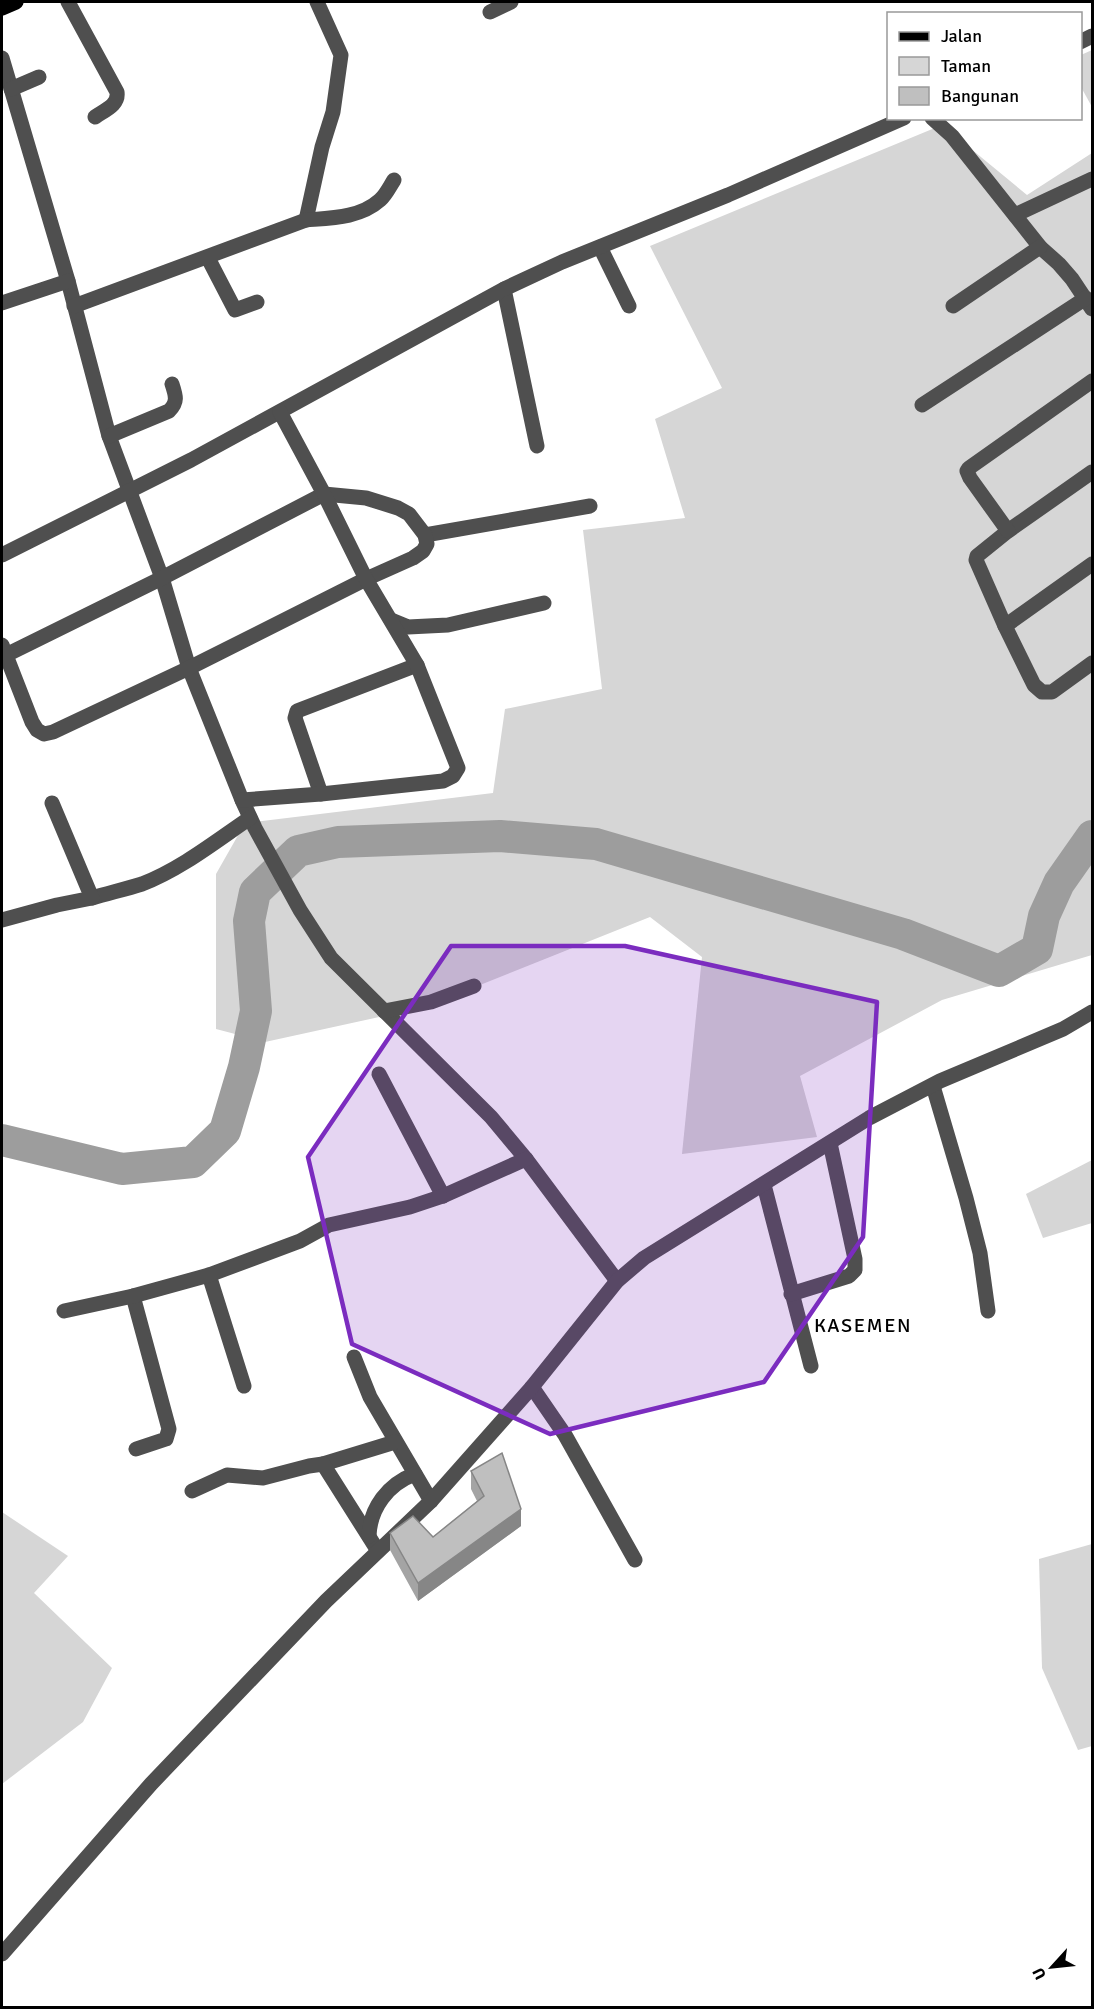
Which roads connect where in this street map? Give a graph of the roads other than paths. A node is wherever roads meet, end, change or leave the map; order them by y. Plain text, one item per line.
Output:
1 (16, 2) edge
2 (68, 2) edge
3 (317, 2) edge
4 (511, 2) edge
5 (2, 8) edge
6 (490, 12) dead end
7 (2, 58) edge
8 (39, 77) dead end
9 (11, 88) junction
10 (95, 117) dead end
11 (899, 120) edge
12 (934, 120) edge
13 (1092, 179) edge
14 (394, 180) dead end
15 (1014, 215) junction
16 (306, 220) junction
17 (1040, 247) junction
18 (600, 248) junction
19 (208, 258) junction
20 (68, 281) junction
21 (504, 289) junction
22 (257, 302) dead end
23 (2, 303) edge
24 (1089, 304) edge
25 (74, 306) junction
26 (629, 306) dead end
27 (953, 306) dead end
28 (1092, 381) edge
29 (171, 384) dead end
30 (922, 405) dead end
31 (280, 412) junction
32 (109, 436) junction
33 (537, 446) dead end
34 (1092, 472) edge
35 (128, 491) junction
36 (324, 494) junction
37 (590, 506) dead end
38 (1008, 531) junction
39 (425, 535) junction
40 (2, 555) edge
41 (1092, 564) edge
42 (162, 578) junction
43 (366, 579) junction
44 (544, 603) dead end
45 (391, 621) junction
46 (1005, 626) junction
47 (4, 650) edge
48 (1092, 663) edge
49 (417, 665) junction
50 (189, 668) junction
51 (321, 794) junction
52 (242, 800) junction
53 (52, 803) dead end
54 (253, 823) junction
55 (92, 898) junction
56 (2, 920) edge
57 (474, 986) dead end
58 (384, 1011) junction
59 (1092, 1012) edge
60 (379, 1074) dead end
61 (933, 1086) junction
62 (830, 1143) junction
63 (526, 1159) junction
64 (764, 1185) junction
65 (443, 1196) junction
66 (209, 1275) junction
67 (617, 1281) junction
68 (791, 1294) junction
69 (133, 1296) junction
70 (63, 1311) dead end
71 (988, 1311) dead end
72 (354, 1357) dead end
73 (812, 1366) dead end
74 (244, 1386) dead end
75 (532, 1387) junction
76 (395, 1442) junction
77 (136, 1449) dead end
78 (323, 1464) junction
79 (415, 1474) junction
80 (192, 1491) dead end
81 (431, 1500) junction
82 (369, 1536) junction
83 (378, 1551) junction
84 (635, 1560) dead end
85 (2, 1954) edge

1 - 5 main road
2 - 10 street
3 - 16 street
4 - 6 street
7 - 9 street
8 - 9 street
9 - 20 street
11 - 18 street
12 - 15 street
13 - 15 street
14 - 16 street
15 - 17 street
16 - 19 street
17 - 24 street
17 - 27 street
18 - 21 street
18 - 26 street
19 - 22 street
19 - 25 street
20 - 23 street
20 - 25 street
21 - 31 street
21 - 33 street
24 - 30 street
25 - 32 street
28 - 38 street
29 - 32 street
31 - 35 street
31 - 36 street
32 - 35 street
34 - 38 street
35 - 40 street
35 - 42 street
36 - 39 street
36 - 42 street
36 - 43 street
37 - 39 street
38 - 46 street
39 - 43 street
41 - 46 street
42 - 47 street
42 - 50 street
43 - 45 street
43 - 50 street
44 - 45 street
45 - 49 street
46 - 48 street
47 - 50 street
49 - 51 street
49 - 51 street
50 - 52 street
51 - 52 street
52 - 54 street
53 - 55 street
54 - 55 street
54 - 58 street
55 - 56 street
57 - 58 street
58 - 63 street
59 - 61 street
60 - 65 street
61 - 62 street
61 - 71 street
62 - 64 street
62 - 68 street
63 - 65 street
63 - 67 street
64 - 67 street
64 - 68 street
65 - 66 street
66 - 69 street
66 - 74 street
67 - 75 street
68 - 73 street
69 - 70 street
69 - 77 street
72 - 76 street
75 - 81 street
75 - 84 street
76 - 78 street
76 - 79 street
78 - 80 street
78 - 82 street
79 - 81 street
79 - 82 street
81 - 83 street
82 - 83 street
83 - 85 street

